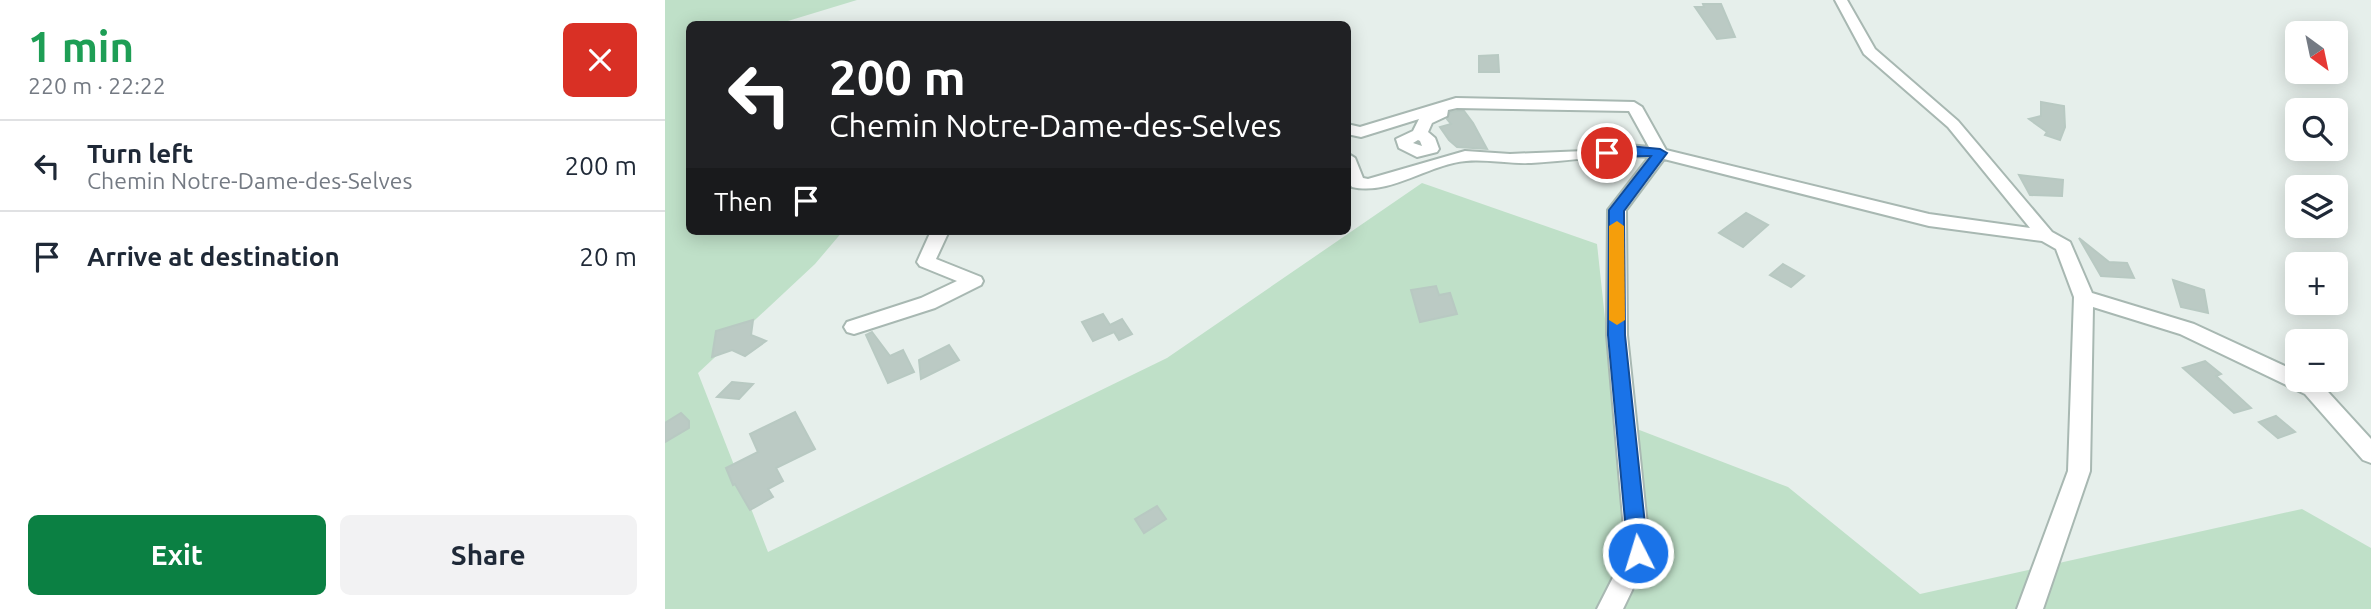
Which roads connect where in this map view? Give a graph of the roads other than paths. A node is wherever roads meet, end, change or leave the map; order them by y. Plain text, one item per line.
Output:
1 (1841, 0) edge
2 (1641, 117) junction
3 (1351, 130) edge
4 (1419, 134) dead end
5 (1660, 153) junction
6 (1351, 173) edge
7 (938, 235) edge
8 (2046, 236) junction
9 (2084, 297) junction
10 (854, 327) dead end
11 (2371, 454) edge
12 (1610, 609) edge
13 (2030, 609) edge

1 - 8 street
2 - 3 street
2 - 4 street
2 - 5 street
5 - 6 street
5 - 8 street
5 - 12 street
7 - 10 street
8 - 9 street
9 - 11 street
9 - 13 street

